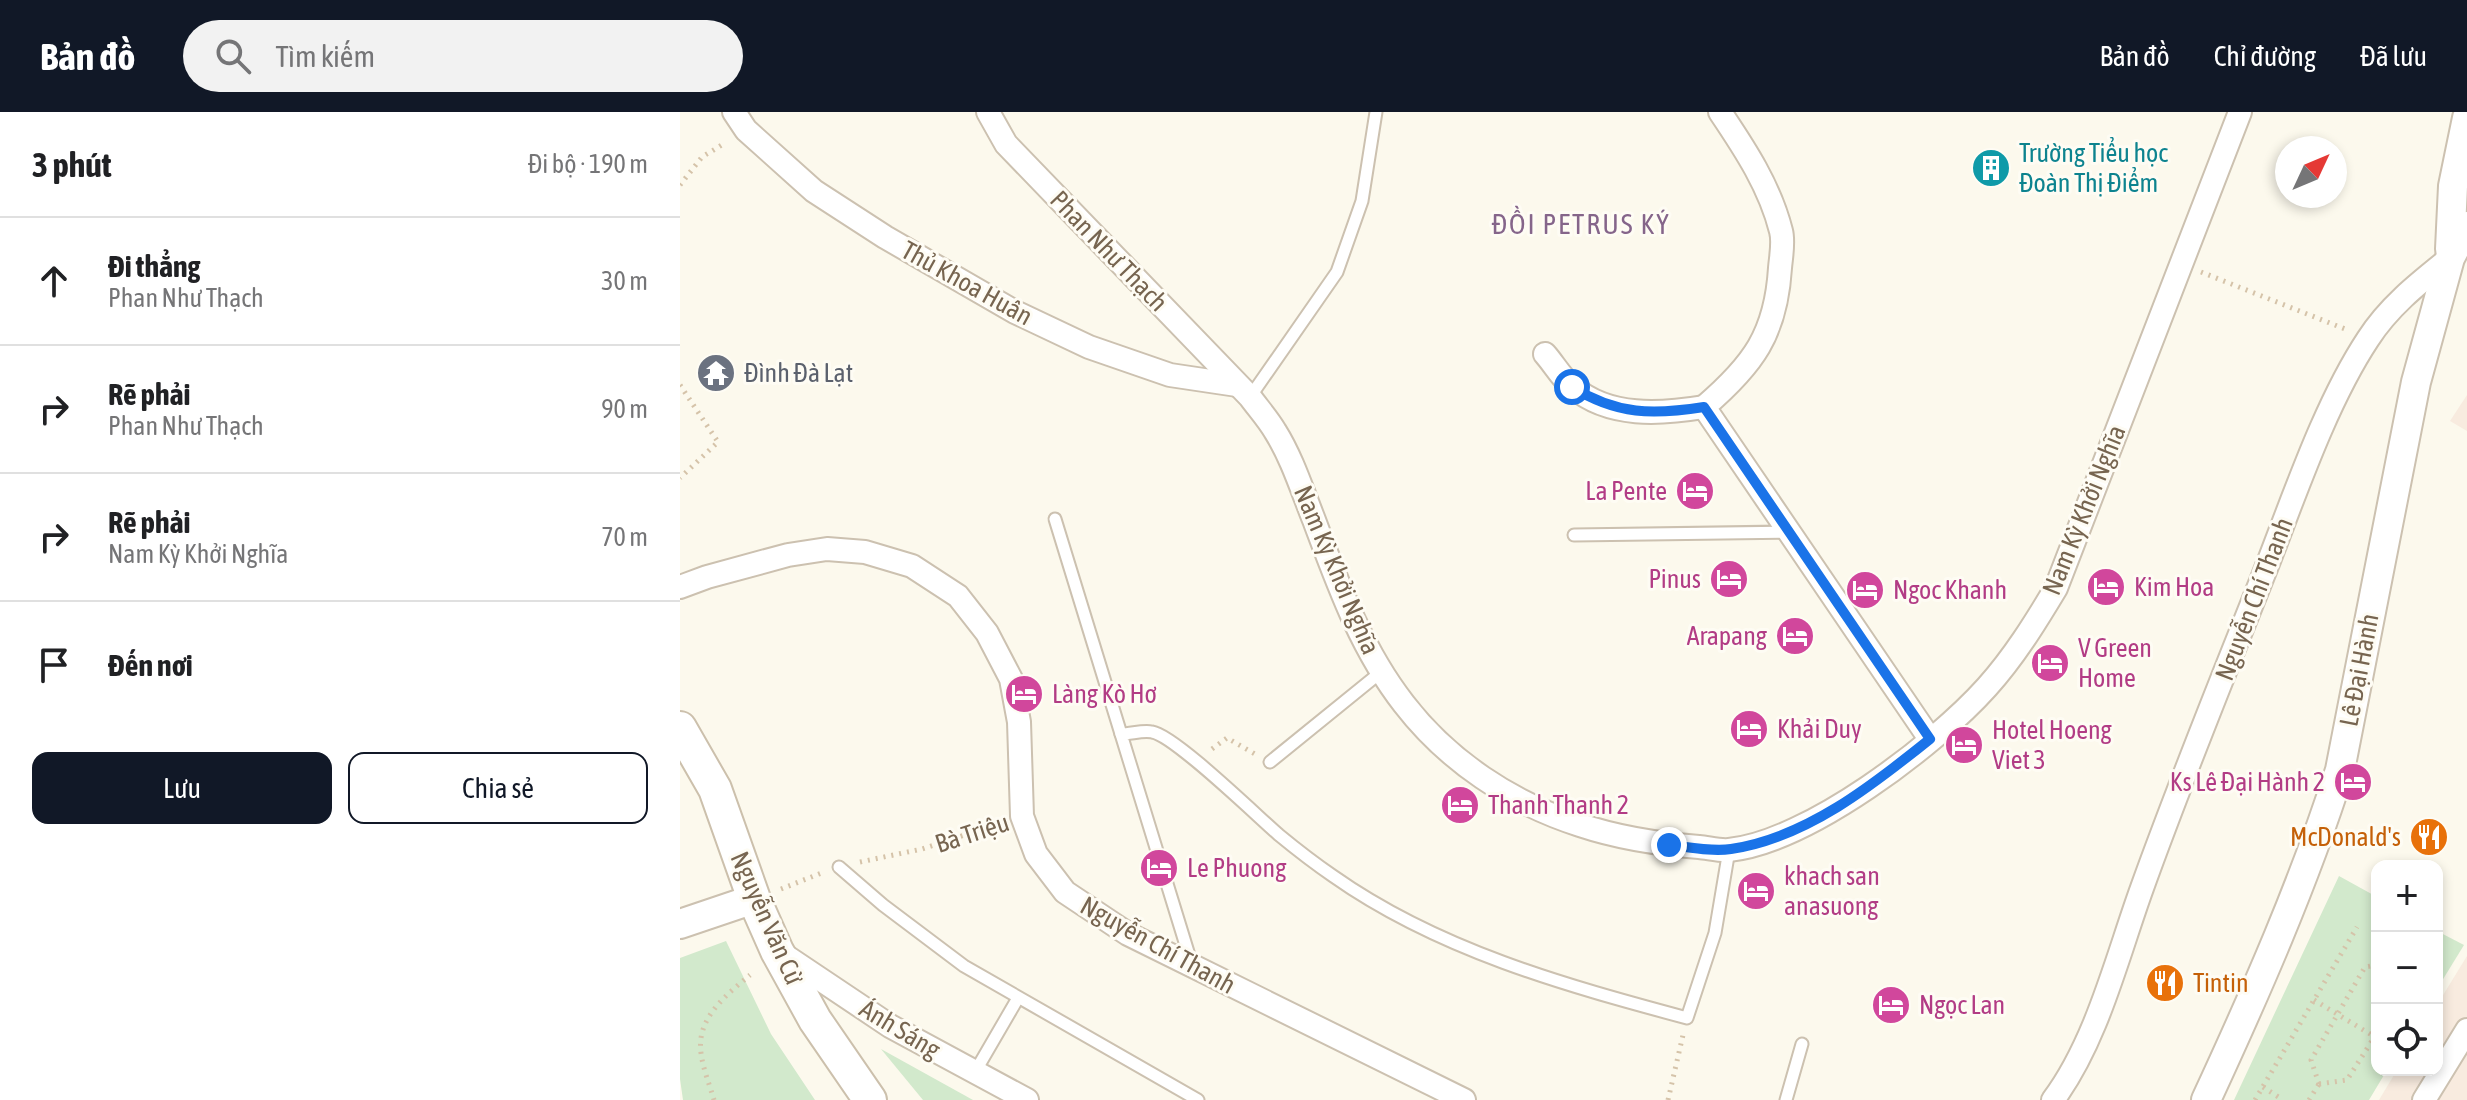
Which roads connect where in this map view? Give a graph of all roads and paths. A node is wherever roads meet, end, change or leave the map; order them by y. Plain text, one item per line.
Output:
1 (988, 112) edge
2 (1376, 112) edge
3 (2240, 112) edge
4 (1728, 118) edge
5 (2467, 118) edge
6 (740, 121) edge
7 (680, 185) edge
8 (2467, 226) edge
9 (2450, 258) junction
10 (2182, 265) junction
11 (2369, 338) junction
12 (1545, 354) dead end
13 (680, 385) edge
14 (1244, 391) junction
15 (1704, 407) junction
16 (680, 478) edge
17 (1055, 519) dead end
18 (1789, 532) junction
19 (1574, 535) dead end
20 (680, 587) edge
21 (1381, 672) junction
22 (680, 728) edge
23 (1121, 734) junction
24 (1930, 739) junction
25 (1195, 761) junction
26 (1270, 762) joint
27 (1022, 816) junction
28 (922, 849) dead end
29 (1729, 850) junction
30 (839, 867) dead end
31 (754, 899) junction
32 (693, 919) edge
33 (2357, 927) dead end
34 (777, 951) junction
35 (1192, 966) junction
36 (2371, 966) edge
37 (750, 975) dead end
38 (1018, 998) junction
39 (2314, 1000) junction
40 (2338, 1014) junction
41 (1687, 1018) junction
42 (2467, 1030) edge
43 (2371, 1033) edge
44 (1802, 1044) dead end
45 (2371, 1044) edge
46 (975, 1072) junction
47 (2319, 1084) junction
48 (2263, 1087) junction
49 (714, 1100) edge
50 (870, 1100) edge
51 (1027, 1100) edge
52 (1198, 1100) edge
53 (1464, 1100) edge
54 (1668, 1100) edge
55 (1786, 1100) edge
56 (2053, 1100) edge
57 (2206, 1100) edge
58 (2255, 1100) edge
59 (2283, 1100) edge
60 (2309, 1100) edge
61 (2424, 1100) edge

1 - 14 street, Phan Như Thạch
2 - 14 lane
3 - 10 street, Nam Kỳ Khởi Nghĩa
4 - 15 street
5 - 9 street
6 - 7 path
6 - 14 street, Thủ Khoa Huân
8 - 9 street, Lê Đại Hành
9 - 11 street, Nguyễn Chí Thanh
9 - 57 street, Lê Đại Hành
10 - 11 path
10 - 24 street, Nam Kỳ Khởi Nghĩa
11 - 56 street, Nguyễn Chí Thanh
12 - 15 street
13 - 16 path
14 - 21 street, Nam Kỳ Khởi Nghĩa
15 - 18 street
17 - 23 lane
18 - 19 lane
18 - 24 street
20 - 27 street, Nguyễn Chí Thanh
21 - 26 lane
21 - 29 street, Nam Kỳ Khởi Nghĩa
22 - 31 main road, Nguyễn Văn Cừ
23 - 25 lane
23 - 35 lane
24 - 29 street, Nam Kỳ Khởi Nghĩa
25 - 26 path
25 - 41 lane
27 - 28 path, Bà Triệu
27 - 35 street, Nguyễn Chí Thanh
29 - 41 lane
30 - 38 lane
31 - 32 street
31 - 34 main road, Nguyễn Văn Cừ
33 - 39 path
34 - 46 street, Ánh Sáng
34 - 50 main road, Nguyễn Văn Cừ
35 - 53 street, Nguyễn Chí Thanh
36 - 40 path
37 - 49 path
38 - 46 lane
38 - 52 lane
39 - 40 path
39 - 48 path
40 - 43 path
40 - 47 path
41 - 54 path
42 - 61 street
44 - 55 lane
45 - 47 path
46 - 51 street, Ánh Sáng
47 - 60 path
48 - 58 path
48 - 59 path

